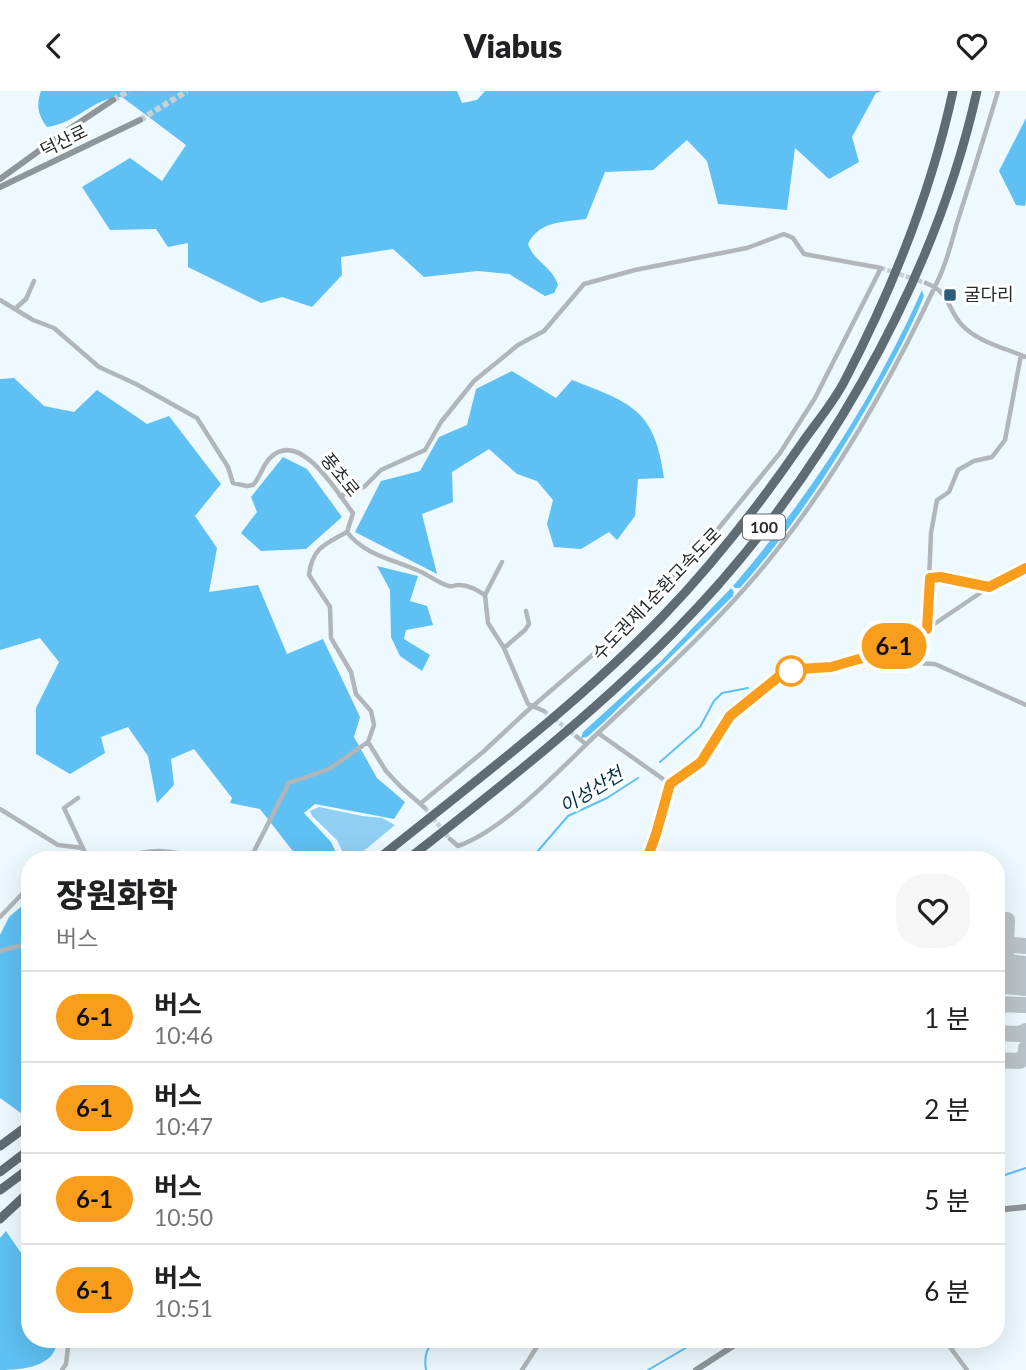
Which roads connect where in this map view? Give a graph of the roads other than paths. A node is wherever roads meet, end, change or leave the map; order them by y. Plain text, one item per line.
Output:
1 (953, 91) edge
2 (977, 91) edge
3 (998, 91) edge
4 (113, 100) tunnel mouth
5 (140, 120) tunnel mouth
6 (0, 179) edge
7 (0, 187) edge
8 (34, 281) dead end
9 (926, 283) tunnel mouth
10 (934, 286) junction
11 (0, 300) edge
12 (16, 308) junction
13 (1024, 356) edge
14 (340, 496) junction
15 (347, 532) junction
16 (502, 562) dead end
17 (1026, 568) edge
18 (930, 578) junction
19 (989, 587) junction
20 (485, 595) junction
21 (526, 611) dead end
22 (927, 629) junction
23 (504, 648) junction
24 (873, 654) junction
25 (1026, 705) edge
26 (533, 706) junction
27 (544, 711) tunnel mouth
28 (598, 733) junction
29 (577, 737) tunnel mouth
30 (368, 743) junction
31 (586, 744) junction
32 (670, 784) junction
33 (78, 798) dead end
34 (421, 803) junction
35 (425, 807) tunnel mouth
36 (0, 809) edge
37 (450, 839) dead end
38 (83, 848) junction
39 (84, 851) edge
40 (146, 851) edge
41 (168, 851) edge
42 (254, 851) edge
43 (388, 851) edge
44 (418, 851) edge
45 (650, 851) edge
46 (21, 895) edge
47 (0, 917) edge
48 (21, 945) edge
49 (0, 951) edge
50 (21, 1130) joint
51 (0, 1139) edge
52 (0, 1146) edge
53 (21, 1156) edge
54 (0, 1172) edge
55 (21, 1175) edge
56 (0, 1190) edge
57 (21, 1199) edge
58 (1026, 1207) edge
59 (1005, 1209) edge
60 (0, 1219) edge
61 (68, 1348) edge
62 (535, 1348) edge
63 (730, 1348) edge
64 (951, 1348) edge
65 (62, 1370) edge
66 (522, 1370) edge
67 (696, 1370) edge
68 (967, 1370) edge

1 - 43 highway, 수도권제1순환고속도로 / 100
2 - 44 highway, 수도권제1순환고속도로 / 100
3 - 10 street
4 - 6 main road, 덕산로
5 - 7 main road, 덕산로
8 - 12 street
9 - 10 street
10 - 13 street
10 - 28 street
11 - 12 street, 풍초로
12 - 14 street, 풍초로
13 - 18 street
14 - 15 street, 풍초로
14 - 26 street
15 - 20 street
15 - 30 street
16 - 20 street
17 - 19 street
18 - 19 street
18 - 22 street
19 - 22 street
20 - 23 street
21 - 23 street
22 - 24 street
23 - 26 street
24 - 25 street
24 - 32 street
26 - 27 street
26 - 34 street
28 - 31 street
28 - 32 street
29 - 31 street
30 - 34 street
30 - 42 street
31 - 37 street
32 - 45 street
33 - 38 street
34 - 35 street
36 - 38 street
38 - 39 street
40 - 41 street
46 - 47 street
48 - 49 street
50 - 51 highway
50 - 52 highway
53 - 54 highway
55 - 56 highway
57 - 60 highway
58 - 59 main road
61 - 65 street
62 - 66 street
63 - 67 main road
64 - 68 street

